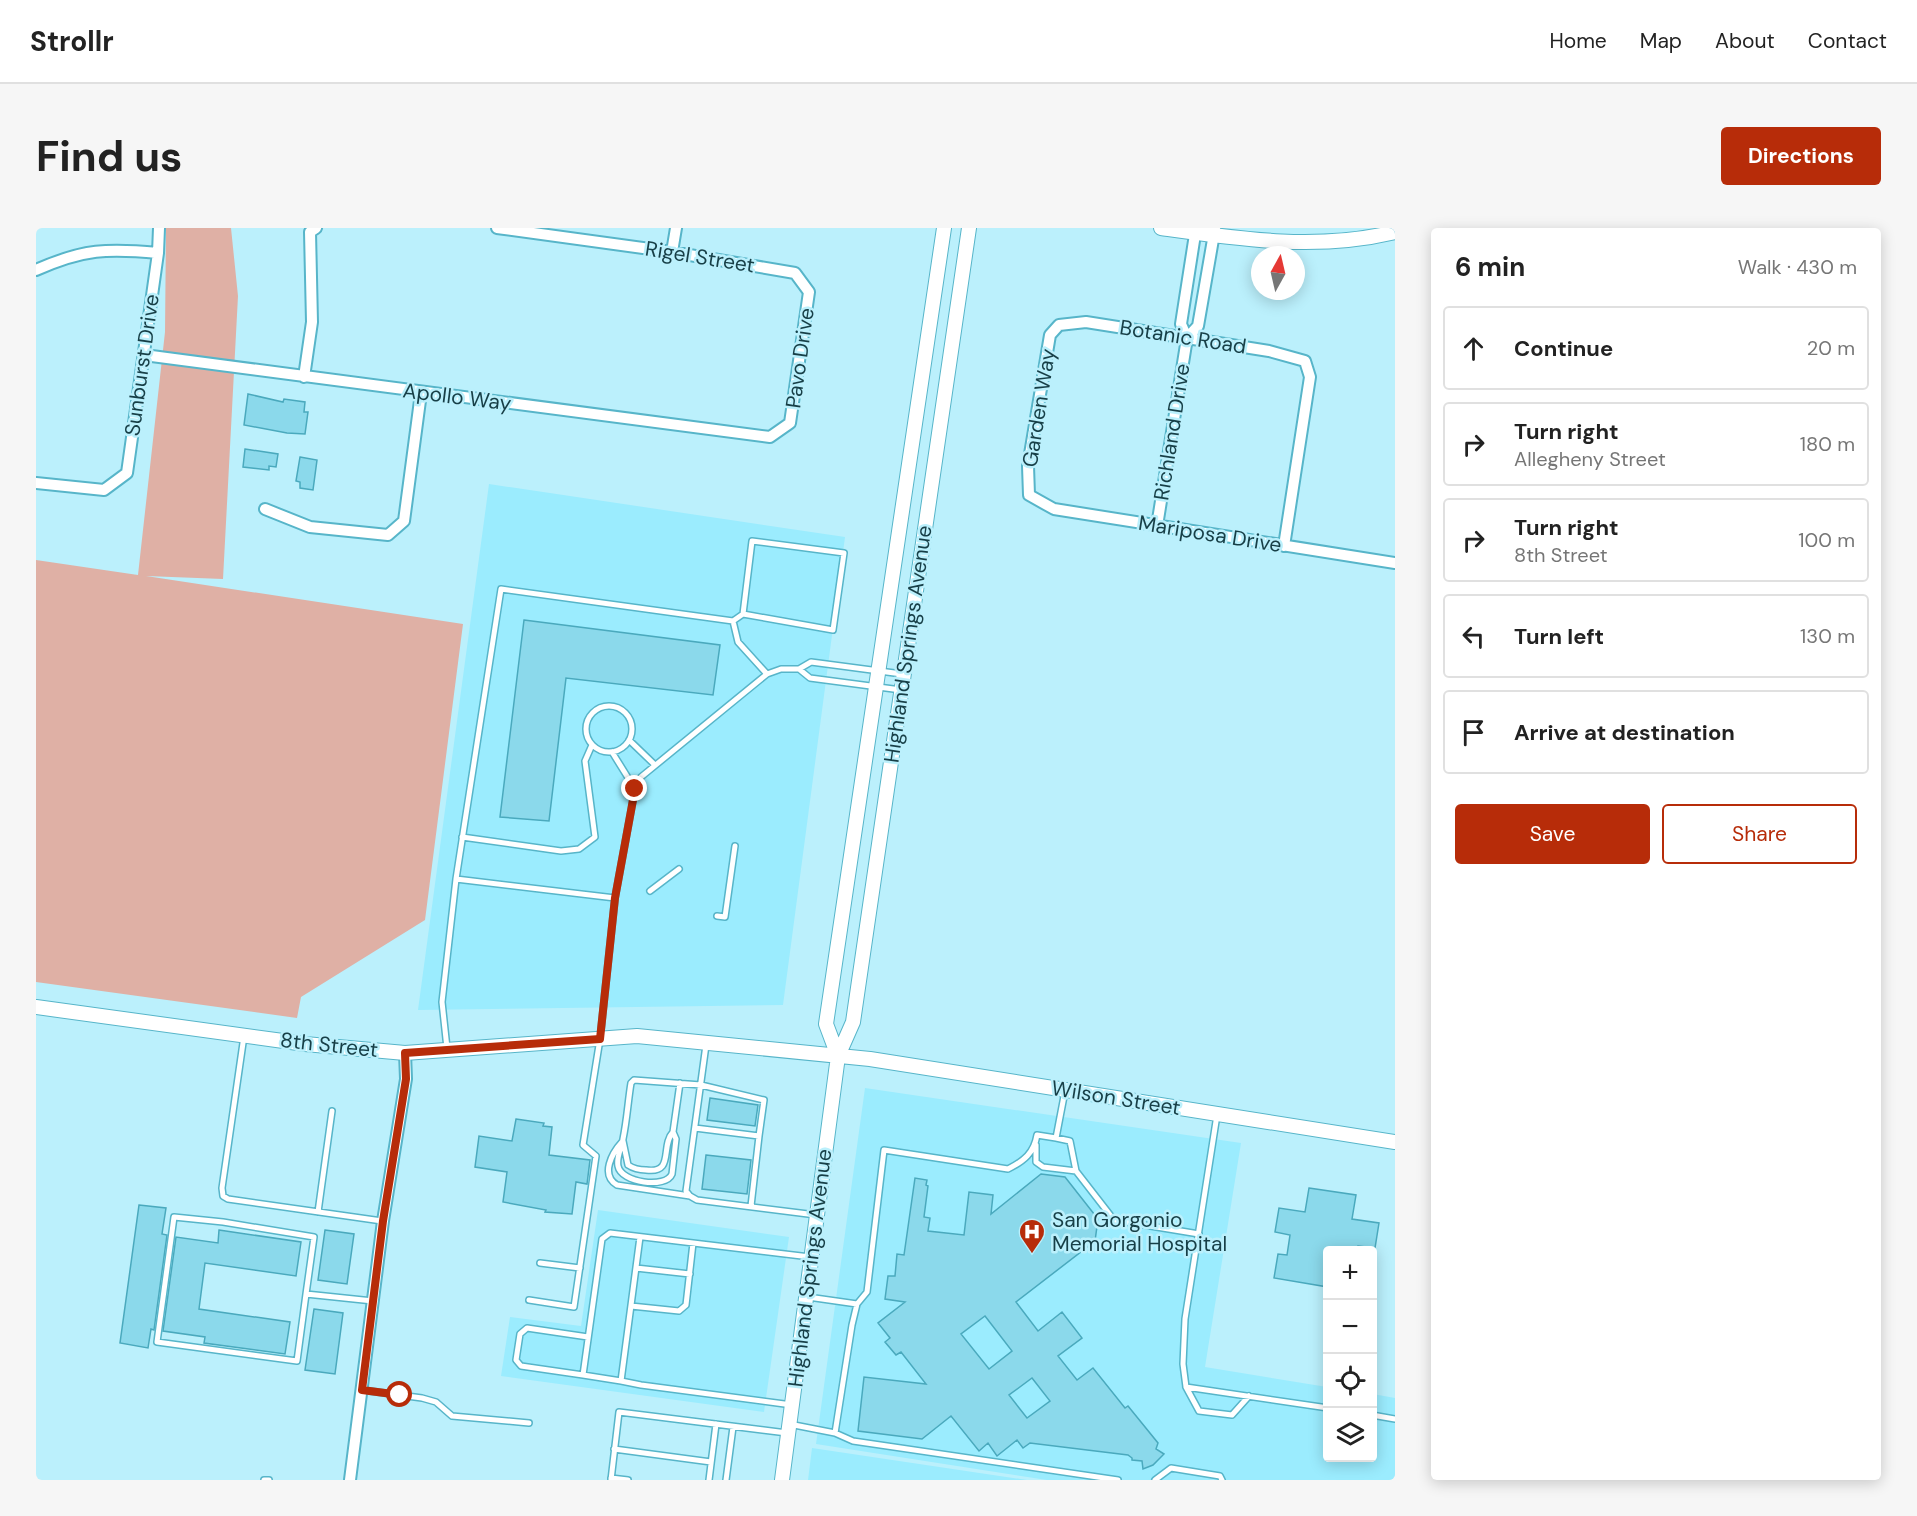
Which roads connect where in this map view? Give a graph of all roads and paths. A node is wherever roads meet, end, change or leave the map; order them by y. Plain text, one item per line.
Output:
1 (159, 228) edge
2 (316, 228) edge
3 (497, 228) edge
4 (676, 228) edge
5 (944, 228) edge
6 (969, 228) edge
7 (1161, 228) edge
8 (1196, 230) edge
9 (1214, 232) edge
10 (1395, 232) edge
11 (672, 252) junction
12 (158, 253) junction
13 (36, 270) edge
14 (795, 273) joint
15 (1059, 325) joint
16 (1187, 338) junction
17 (144, 356) junction
18 (304, 377) junction
19 (421, 393) junction
20 (770, 437) joint
21 (36, 483) edge
22 (1029, 495) joint
23 (265, 509) dead end
24 (1157, 526) junction
25 (1284, 546) junction
26 (1395, 563) edge
27 (743, 614) junction
28 (733, 621) junction
29 (799, 669) junction
30 (878, 671) junction
31 (767, 674) junction
32 (904, 674) junction
33 (876, 686) junction
34 (901, 690) junction
35 (629, 740) junction
36 (592, 744) junction
37 (612, 752) junction
38 (655, 765) junction
39 (635, 789) junction
40 (462, 837) junction
41 (735, 846) dead end
42 (679, 869) dead end
43 (456, 879) junction
44 (650, 891) dead end
45 (615, 898) junction
46 (717, 916) dead end
47 (36, 1007) edge
48 (244, 1035) junction
49 (600, 1039) junction
50 (706, 1043) junction
51 (447, 1051) junction
52 (405, 1053) junction
53 (838, 1056) junction
54 (680, 1083) junction
55 (701, 1085) junction
56 (1065, 1090) junction
57 (332, 1111) dead end
58 (1217, 1114) junction
59 (695, 1128) junction
60 (673, 1132) junction
61 (759, 1136) junction
62 (1056, 1138) junction
63 (623, 1140) junction
64 (1395, 1142) edge
65 (1036, 1145) junction
66 (1076, 1171) junction
67 (690, 1196) junction
68 (751, 1206) junction
69 (318, 1212) junction
70 (817, 1215) junction
71 (383, 1221) junction
72 (1199, 1234) junction
73 (640, 1237) junction
74 (693, 1243) junction
75 (811, 1257) junction
76 (540, 1263) dead end
77 (580, 1268) junction
78 (636, 1268) junction
79 (690, 1274) junction
80 (306, 1294) junction
81 (806, 1297) junction
82 (530, 1300) dead end
83 (373, 1301) junction
84 (857, 1304) junction
85 (631, 1306) junction
86 (588, 1337) junction
87 (583, 1375) junction
88 (621, 1381) junction
89 (1186, 1387) junction
90 (362, 1390) junction
91 (1249, 1396) junction
92 (792, 1405) junction
93 (1323, 1407) edge
94 (1377, 1416) edge
95 (1395, 1419) edge
96 (529, 1424) dead end
97 (716, 1424) junction
98 (733, 1426) junction
99 (789, 1429) junction
100 (835, 1433) junction
101 (615, 1449) junction
102 (711, 1462) junction
103 (611, 1479) edge
104 (264, 1480) edge
105 (269, 1480) edge
106 (350, 1480) edge
107 (628, 1480) edge
108 (709, 1480) edge
109 (726, 1480) edge
110 (782, 1480) edge
111 (1118, 1480) edge
112 (1155, 1480) edge
113 (1222, 1480) edge

1 - 12 street, Sunburst Drive
2 - 18 street
3 - 11 street, Rigel Street
4 - 11 street
5 - 30 main road, Highland Springs Avenue
6 - 32 main road, Highland Springs Avenue
7 - 8 main road
8 - 9 main road
8 - 16 street, Richland Drive
9 - 10 main road
9 - 16 street, Richland Drive
11 - 14 street, Rigel Street
12 - 13 street
12 - 17 street, Sunburst Drive
14 - 20 street, Pavo Drive
15 - 16 street, Botanic Road
15 - 22 street, Garden Way
16 - 24 street, Richland Drive
16 - 25 street, Botanic Road
17 - 18 street, Apollo Way
17 - 21 street, Sunburst Drive
18 - 19 street, Apollo Way
19 - 20 street, Apollo Way
19 - 23 street
22 - 24 street, Mariposa Drive
24 - 25 street, Mariposa Drive
25 - 26 street, Mariposa Drive
27 - 27 lane
27 - 28 lane
28 - 31 lane
28 - 40 lane
29 - 30 lane
29 - 31 lane
29 - 33 lane
30 - 32 lane
30 - 33 main road, Highland Springs Avenue
31 - 38 lane
32 - 34 main road, Highland Springs Avenue
33 - 34 lane
33 - 53 main road, Highland Springs Avenue
34 - 53 main road, Highland Springs Avenue
35 - 36 lane
35 - 37 lane
35 - 38 lane
36 - 37 lane
36 - 40 lane
37 - 39 lane
38 - 39 lane
39 - 45 lane
40 - 43 lane
41 - 46 lane
42 - 44 lane
43 - 45 lane
43 - 51 lane
45 - 49 lane
47 - 48 main road, 8th Street
48 - 52 main road, 8th Street
48 - 69 lane
49 - 50 main road, 8th Street
49 - 51 main road, 8th Street
49 - 77 lane
50 - 53 main road, 8th Street
50 - 55 lane
51 - 52 main road, 8th Street
52 - 71 street
53 - 56 main road, Wilson Street
53 - 70 main road, Highland Springs Avenue
54 - 55 lane
54 - 60 lane
54 - 63 lane
55 - 59 lane
55 - 61 lane
56 - 58 main road, Wilson Street
56 - 62 lane
57 - 69 lane
58 - 64 main road, Wilson Street
58 - 72 lane
59 - 61 lane
59 - 67 lane
60 - 63 lane
60 - 63 lane
61 - 68 lane
62 - 65 lane
62 - 66 lane
63 - 67 lane
65 - 66 lane
65 - 84 lane
66 - 72 lane
67 - 68 lane
68 - 70 lane
69 - 71 lane
70 - 75 main road, Highland Springs Avenue
71 - 83 street
72 - 89 lane
73 - 74 lane
73 - 78 lane
73 - 86 lane
74 - 75 lane
74 - 79 lane
75 - 81 main road, Highland Springs Avenue
76 - 77 lane
77 - 82 lane
78 - 79 lane
78 - 85 lane
79 - 85 lane
80 - 80 lane
80 - 83 lane
81 - 84 lane
81 - 92 main road, Highland Springs Avenue
83 - 90 street
84 - 100 lane
85 - 88 lane
86 - 87 lane
86 - 87 lane
87 - 88 lane
88 - 92 lane
89 - 91 lane
89 - 91 lane
90 - 96 lane
90 - 106 street
91 - 93 lane
92 - 99 main road, Highland Springs Avenue
94 - 95 lane
97 - 98 lane
97 - 101 lane
97 - 102 lane
98 - 99 lane
98 - 109 lane
99 - 100 lane
99 - 110 main road, Highland Springs Avenue
100 - 111 lane
101 - 102 lane
101 - 103 lane
102 - 108 lane
103 - 107 lane
104 - 105 lane
112 - 113 lane

